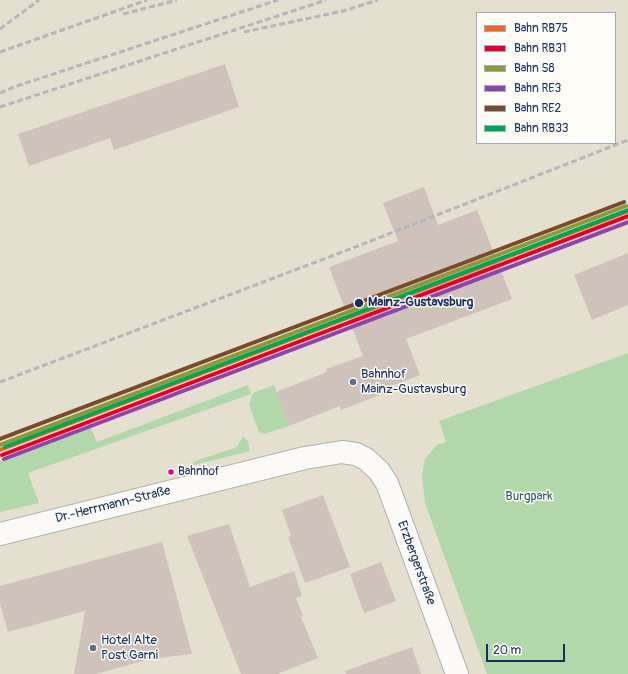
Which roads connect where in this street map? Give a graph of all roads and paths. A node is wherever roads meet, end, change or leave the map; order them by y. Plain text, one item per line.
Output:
1 (366, 459) joint
2 (0, 534) edge
3 (457, 674) edge

1 - 2 street, Dr.-Herrmann-Straße
1 - 3 street, Erzbergerstraße

